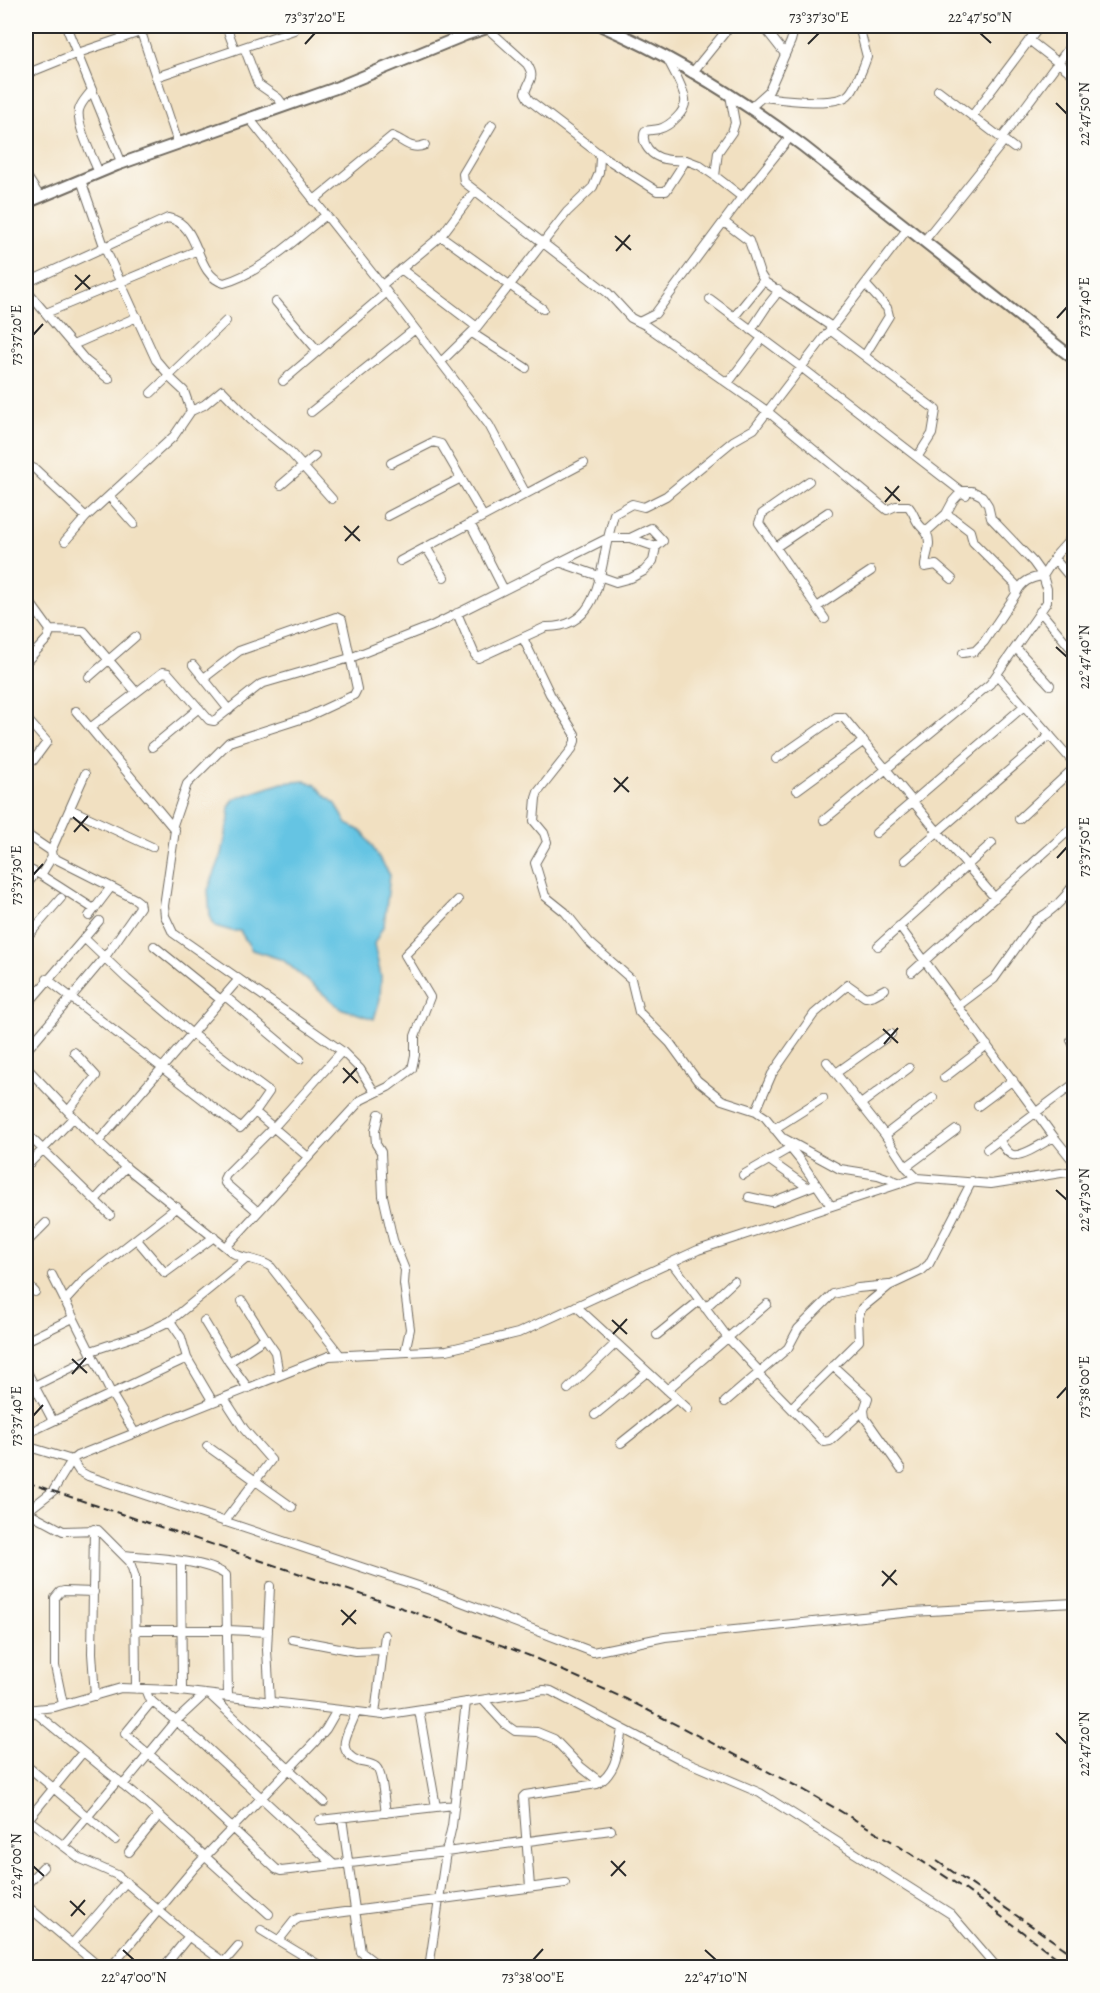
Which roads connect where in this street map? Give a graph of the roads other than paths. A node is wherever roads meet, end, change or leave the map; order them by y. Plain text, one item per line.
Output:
1 (66, 26) edge
2 (158, 26) edge
3 (226, 26) edge
4 (602, 26) edge
5 (730, 26) edge
6 (763, 26) edge
7 (795, 26) edge
8 (859, 26) edge
9 (1040, 26) edge
10 (490, 27) edge
11 (140, 28) edge
12 (294, 30) dead end
13 (463, 30) edge
14 (1029, 40) junction
15 (1074, 41) edge
16 (244, 47) junction
17 (235, 51) junction
18 (78, 53) junction
19 (785, 54) junction
20 (668, 60) junction
21 (1058, 63) junction
22 (692, 72) junction
23 (26, 74) edge
24 (1074, 75) edge
25 (156, 77) junction
26 (92, 90) junction
27 (938, 90) dead end
28 (730, 95) junction
29 (763, 97) junction
30 (284, 106) junction
31 (750, 108) junction
32 (972, 116) junction
33 (249, 118) junction
34 (492, 125) dead end
35 (790, 136) junction
36 (1003, 139) junction
37 (178, 143) junction
38 (425, 145) dead end
39 (1014, 148) dead end
40 (597, 152) junction
41 (686, 160) junction
42 (122, 164) junction
43 (99, 173) junction
44 (26, 175) edge
45 (715, 176) junction
46 (81, 180) junction
47 (475, 191) junction
48 (40, 197) junction
49 (742, 197) junction
50 (313, 201) junction
51 (26, 203) edge
52 (325, 216) junction
53 (724, 222) junction
54 (908, 228) junction
55 (441, 236) junction
56 (924, 241) junction
57 (543, 243) junction
58 (104, 246) junction
59 (198, 250) junction
60 (401, 269) junction
61 (764, 280) junction
62 (120, 281) junction
63 (26, 283) edge
64 (865, 284) junction
65 (510, 286) junction
66 (384, 288) junction
67 (26, 290) edge
68 (778, 290) junction
69 (710, 299) dead end
70 (276, 302) dead end
71 (543, 309) dead end
72 (46, 313) junction
73 (137, 317) junction
74 (734, 317) junction
75 (226, 321) dead end
76 (639, 322) junction
77 (831, 328) junction
78 (415, 329) junction
79 (475, 330) junction
80 (751, 330) junction
81 (762, 338) junction
82 (73, 345) junction
83 (318, 351) junction
84 (865, 355) junction
85 (1074, 359) edge
86 (441, 362) junction
87 (801, 367) junction
88 (526, 368) dead end
89 (169, 376) junction
90 (109, 379) dead end
91 (284, 381) dead end
92 (728, 383) junction
93 (151, 393) dead end
94 (191, 411) junction
95 (767, 411) junction
96 (311, 412) dead end
97 (315, 456) dead end
98 (918, 456) junction
99 (392, 463) dead end
100 (584, 463) dead end
101 (26, 465) edge
102 (304, 466) junction
103 (461, 478) junction
104 (809, 481) dead end
105 (281, 485) dead end
106 (964, 493) junction
107 (526, 494) junction
108 (109, 496) junction
109 (332, 499) dead end
110 (828, 512) dead end
111 (946, 514) junction
112 (388, 516) dead end
113 (483, 516) junction
114 (86, 517) junction
115 (470, 523) junction
116 (134, 524) dead end
117 (927, 531) junction
118 (1074, 535) edge
119 (608, 538) junction
120 (630, 538) junction
121 (65, 541) dead end
122 (426, 547) junction
123 (656, 547) junction
124 (776, 547) junction
125 (1054, 558) junction
126 (400, 561) dead end
127 (559, 562) junction
128 (870, 571) dead end
129 (599, 576) junction
130 (1043, 576) junction
131 (444, 577) dead end
132 (952, 579) dead end
133 (1074, 582) edge
134 (504, 590) junction
135 (1016, 594) junction
136 (26, 597) edge
137 (817, 607) junction
138 (1040, 611) junction
139 (457, 614) junction
140 (825, 619) dead end
141 (50, 630) junction
142 (135, 637) dead end
143 (524, 638) junction
144 (1016, 648) junction
145 (1074, 652) edge
146 (963, 653) dead end
147 (350, 658) junction
148 (108, 659) junction
149 (26, 662) edge
150 (193, 664) dead end
151 (997, 675) junction
152 (89, 676) dead end
153 (204, 678) junction
154 (1050, 685) dead end
155 (136, 692) junction
156 (1024, 706) junction
157 (199, 708) junction
158 (230, 710) junction
159 (76, 711) dead end
160 (26, 718) edge
161 (90, 728) junction
162 (1050, 735) junction
163 (864, 741) junction
164 (152, 747) dead end
165 (776, 759) dead end
166 (33, 761) dead end
167 (1074, 763) edge
168 (1074, 768) edge
169 (886, 769) junction
170 (85, 774) dead end
171 (797, 790) dead end
172 (913, 801) junction
173 (70, 809) junction
174 (1019, 819) dead end
175 (824, 820) dead end
176 (172, 825) junction
177 (1074, 826) edge
178 (938, 832) junction
179 (876, 833) dead end
180 (26, 834) edge
181 (992, 843) dead end
182 (152, 847) dead end
183 (51, 854) junction
184 (905, 860) dead end
185 (967, 864) junction
186 (26, 868) edge
187 (41, 875) junction
188 (32, 878) dead end
189 (1074, 884) edge
190 (26, 885) edge
191 (111, 887) junction
192 (61, 898) dead end
193 (995, 898) junction
194 (458, 900) dead end
195 (99, 921) dead end
196 (26, 923) edge
197 (899, 927) junction
198 (33, 930) junction
199 (26, 938) edge
200 (84, 938) junction
201 (154, 946) dead end
202 (878, 946) dead end
203 (105, 957) junction
204 (925, 960) junction
205 (912, 972) dead end
206 (47, 979) junction
207 (239, 979) junction
208 (885, 989) dead end
209 (70, 996) junction
210 (223, 998) junction
211 (959, 1005) junction
212 (26, 1006) edge
213 (192, 1034) junction
214 (891, 1034) dead end
215 (1074, 1036) edge
216 (987, 1045) junction
217 (1074, 1046) edge
218 (26, 1051) edge
219 (342, 1051) junction
220 (74, 1052) dead end
221 (300, 1059) dead end
222 (827, 1062) dead end
223 (26, 1067) edge
224 (164, 1068) junction
225 (909, 1068) dead end
226 (836, 1073) junction
227 (944, 1078) dead end
228 (1013, 1080) junction
229 (1074, 1084) edge
230 (375, 1093) junction
231 (823, 1098) dead end
232 (933, 1098) dead end
233 (861, 1104) junction
234 (978, 1106) dead end
235 (756, 1111) junction
236 (255, 1112) junction
237 (1037, 1113) junction
238 (71, 1114) junction
239 (379, 1114) dead end
240 (274, 1127) junction
241 (774, 1128) junction
242 (956, 1130) dead end
243 (26, 1133) edge
244 (885, 1135) junction
245 (781, 1137) junction
246 (1054, 1137) junction
247 (999, 1140) junction
248 (98, 1142) junction
249 (790, 1148) junction
250 (44, 1149) junction
251 (987, 1149) dead end
252 (308, 1157) junction
253 (769, 1160) junction
254 (1074, 1162) edge
255 (26, 1167) edge
256 (126, 1167) junction
257 (906, 1167) junction
258 (1074, 1171) edge
259 (743, 1174) dead end
260 (917, 1178) junction
261 (972, 1181) junction
262 (901, 1184) junction
263 (811, 1186) junction
264 (749, 1197) dead end
265 (95, 1200) junction
266 (831, 1206) junction
267 (177, 1207) junction
268 (258, 1212) junction
269 (110, 1215) dead end
270 (46, 1223) dead end
271 (214, 1237) junction
272 (137, 1240) junction
273 (26, 1243) edge
274 (226, 1246) junction
275 (246, 1259) junction
276 (672, 1263) junction
277 (52, 1275) dead end
278 (734, 1281) dead end
279 (26, 1283) edge
280 (891, 1285) junction
281 (35, 1292) dead end
282 (65, 1301) junction
283 (242, 1301) dead end
284 (702, 1304) junction
285 (767, 1304) dead end
286 (576, 1306) junction
287 (74, 1318) junction
288 (170, 1321) junction
289 (204, 1322) dead end
290 (657, 1335) dead end
291 (264, 1336) junction
292 (728, 1338) junction
293 (26, 1341) edge
294 (615, 1344) junction
295 (405, 1352) junction
296 (92, 1354) junction
297 (340, 1355) junction
298 (187, 1358) junction
299 (229, 1362) junction
300 (833, 1366) junction
301 (26, 1370) edge
302 (646, 1372) junction
303 (759, 1373) junction
304 (279, 1376) junction
305 (29, 1388) edge
306 (248, 1388) junction
307 (568, 1389) dead end
308 (667, 1390) junction
309 (111, 1393) junction
310 (224, 1398) junction
311 (676, 1399) junction
312 (213, 1402) junction
313 (725, 1402) dead end
314 (791, 1408) junction
315 (688, 1409) dead end
316 (864, 1410) junction
317 (595, 1415) dead end
318 (53, 1421) junction
319 (135, 1433) junction
320 (26, 1434) edge
321 (621, 1443) dead end
322 (26, 1446) edge
323 (207, 1446) dead end
324 (72, 1460) junction
325 (901, 1469) dead end
326 (255, 1481) junction
327 (292, 1507) dead end
328 (26, 1512) edge
329 (224, 1522) junction
330 (94, 1529) junction
331 (124, 1556) junction
332 (182, 1561) junction
333 (270, 1586) dead end
334 (94, 1592) junction
335 (1074, 1603) edge
336 (135, 1630) junction
337 (182, 1630) junction
338 (228, 1630) junction
339 (268, 1632) junction
340 (385, 1635) dead end
341 (292, 1639) dead end
342 (381, 1650) junction
343 (136, 1689) junction
344 (145, 1689) junction
345 (182, 1691) junction
346 (207, 1694) junction
347 (95, 1696) junction
348 (228, 1697) junction
349 (483, 1700) junction
350 (152, 1701) junction
351 (270, 1702) junction
352 (466, 1702) junction
353 (63, 1704) junction
354 (28, 1710) edge
355 (337, 1710) junction
356 (419, 1710) junction
357 (356, 1712) junction
358 (375, 1714) junction
359 (176, 1721) junction
360 (622, 1729) junction
361 (83, 1752) junction
362 (149, 1754) junction
363 (26, 1765) edge
364 (290, 1768) junction
365 (600, 1782) junction
366 (120, 1783) junction
367 (53, 1788) junction
368 (262, 1797) junction
369 (324, 1802) dead end
370 (454, 1805) junction
371 (436, 1807) junction
372 (386, 1813) junction
373 (159, 1815) junction
374 (87, 1817) junction
375 (342, 1818) junction
376 (26, 1820) edge
377 (320, 1820) dead end
378 (232, 1828) junction
379 (611, 1830) dead end
380 (115, 1840) dead end
381 (525, 1842) junction
382 (63, 1846) junction
383 (129, 1852) dead end
384 (446, 1852) junction
385 (205, 1856) junction
386 (350, 1863) junction
387 (334, 1865) junction
388 (43, 1867) dead end
389 (126, 1882) junction
390 (565, 1883) dead end
391 (26, 1885) edge
392 (530, 1887) junction
393 (440, 1899) junction
394 (26, 1905) edge
395 (158, 1910) junction
396 (356, 1910) junction
397 (269, 1914) dead end
398 (261, 1930) dead end
399 (189, 1936) junction
400 (279, 1940) junction
401 (72, 1944) junction
402 (238, 1946) dead end
403 (221, 1965) edge
404 (322, 1967) edge
405 (101, 1968) edge
406 (110, 1968) edge
407 (163, 1968) edge
408 (232, 1968) edge
409 (382, 1968) edge
410 (429, 1968) edge
411 (1000, 1968) edge

1 - 18 street
2 - 11 street
3 - 17 street
4 - 20 street
5 - 22 street
6 - 19 street
7 - 19 street
8 - 29 street
9 - 14 street
10 - 13 street
10 - 40 street
11 - 18 street
11 - 25 street
12 - 16 street
13 - 30 street
14 - 21 street
14 - 32 street
15 - 21 street
16 - 17 street
16 - 30 street
17 - 25 street
18 - 23 street
18 - 26 street
19 - 29 street
20 - 22 street
20 - 41 street
21 - 24 street
21 - 36 street
22 - 28 street
25 - 37 street
26 - 42 street
26 - 43 street
27 - 32 street
28 - 31 street
28 - 45 street
29 - 31 street
30 - 33 street
31 - 35 street
32 - 36 street
33 - 37 street
33 - 50 street
34 - 47 street
35 - 49 street
35 - 54 street
36 - 39 street
36 - 56 street
37 - 42 street
38 - 50 street
40 - 41 street
40 - 57 street
41 - 45 street
42 - 43 street
43 - 46 street
44 - 48 street
45 - 49 street
46 - 48 street
46 - 58 street
47 - 55 street
47 - 57 street
48 - 51 street
49 - 53 street
50 - 52 street
52 - 59 street
52 - 66 street
53 - 61 street
53 - 76 street
54 - 56 street
54 - 64 street
55 - 60 street
55 - 65 street
56 - 85 street
57 - 65 street
57 - 76 street
58 - 59 street
58 - 62 street
58 - 63 street
59 - 62 street
60 - 66 street
60 - 79 street
61 - 68 street
61 - 74 street
62 - 72 street
62 - 73 street
64 - 77 street
64 - 84 street
65 - 71 street
65 - 79 street
66 - 78 street
66 - 83 street
67 - 72 street
68 - 77 street
68 - 80 street
69 - 74 street
70 - 83 street
72 - 82 street
73 - 82 street
73 - 89 street
74 - 80 street
75 - 89 street
76 - 92 street
77 - 84 street
77 - 87 street
78 - 86 street
78 - 96 street
79 - 86 street
79 - 88 street
80 - 81 street
81 - 87 street
81 - 92 street
82 - 90 street
83 - 91 street
84 - 98 street
86 - 107 street
87 - 95 street
87 - 98 street
89 - 93 street
89 - 94 street
92 - 95 street
94 - 102 street
94 - 108 street
95 - 117 street
95 - 119 street
97 - 102 street
98 - 106 street
99 - 103 street
100 - 107 street
101 - 114 street
102 - 105 street
102 - 109 street
103 - 112 street
103 - 113 street
104 - 124 street
106 - 111 street
106 - 130 street
107 - 113 street
108 - 114 street
108 - 116 street
110 - 124 street
111 - 117 street
111 - 135 street
113 - 115 street
114 - 121 street
115 - 122 street
115 - 134 street
117 - 132 street
118 - 125 street
119 - 120 street
119 - 127 street
119 - 129 street
120 - 123 street
120 - 123 street
122 - 126 street
122 - 131 street
123 - 129 street
124 - 137 street
125 - 130 street
125 - 133 street
127 - 129 street
127 - 134 street
128 - 137 street
129 - 143 street
130 - 135 street
130 - 138 street
134 - 139 street
135 - 146 street
136 - 141 street
137 - 140 street
138 - 144 street
138 - 145 street
139 - 143 street
139 - 147 street
141 - 148 street
141 - 149 street
142 - 148 street
143 - 235 street
144 - 151 street
144 - 154 street
147 - 153 street
147 - 158 street
147 - 176 street
148 - 152 street
148 - 155 street
150 - 153 street
151 - 156 street
151 - 169 street
153 - 158 street
155 - 157 street
155 - 161 street
156 - 162 street
156 - 172 street
157 - 158 street
157 - 164 street
159 - 161 street
160 - 166 street
161 - 176 street
162 - 167 street
162 - 178 street
163 - 165 street
163 - 169 street
163 - 171 street
168 - 174 street
169 - 172 street
169 - 175 street
170 - 173 street
172 - 178 street
172 - 179 street
173 - 182 street
173 - 183 street
176 - 207 street
177 - 193 street
178 - 184 street
178 - 185 street
180 - 183 street
181 - 185 street
183 - 187 street
183 - 191 street
185 - 193 street
185 - 197 street
186 - 187 street
187 - 191 street
188 - 190 street
189 - 211 street
191 - 203 street
192 - 198 street
193 - 204 street
194 - 230 street
195 - 200 street
196 - 198 street
197 - 202 street
197 - 204 street
198 - 199 street
200 - 203 street
200 - 206 street
201 - 210 street
203 - 209 street
203 - 213 street
204 - 205 street
204 - 211 street
206 - 209 street
206 - 212 street
207 - 210 street
207 - 219 street
208 - 235 street
209 - 218 street
209 - 224 street
210 - 213 street
210 - 221 street
211 - 216 street
213 - 224 street
213 - 236 street
214 - 226 street
215 - 217 street
216 - 227 street
216 - 228 street
219 - 230 street
219 - 240 street
220 - 238 street
222 - 226 street
223 - 238 street
224 - 236 street
224 - 248 street
225 - 233 street
226 - 233 street
228 - 234 street
228 - 237 street
229 - 237 street
230 - 252 street
231 - 241 street
232 - 244 street
233 - 244 street
235 - 241 street
236 - 240 street
237 - 246 street
237 - 247 street
238 - 248 street
238 - 250 street
239 - 295 street
240 - 252 street
240 - 268 street
241 - 245 street
242 - 257 street
243 - 250 street
244 - 257 street
245 - 249 street
245 - 262 street
246 - 247 street
246 - 254 street
247 - 251 street
248 - 256 street
249 - 253 street
249 - 263 street
250 - 255 street
250 - 265 street
252 - 268 street
253 - 259 street
253 - 263 street
256 - 265 street
256 - 267 street
257 - 260 street
258 - 261 street
260 - 261 street
260 - 262 street
261 - 280 street
262 - 266 street
263 - 264 street
263 - 266 street
265 - 269 street
266 - 276 street
267 - 271 street
267 - 272 street
268 - 274 street
270 - 273 street
271 - 272 street
271 - 274 street
272 - 282 street
274 - 275 street
275 - 288 street
275 - 297 street
276 - 284 street
276 - 286 street
277 - 282 street
278 - 284 street
279 - 281 street
280 - 300 street
280 - 303 street
282 - 287 street
283 - 291 street
284 - 290 street
284 - 292 street
285 - 292 street
286 - 294 street
286 - 295 street
287 - 293 street
287 - 296 street
288 - 296 street
288 - 298 street
289 - 299 street
291 - 299 street
291 - 304 street
292 - 303 street
292 - 308 street
294 - 302 street
294 - 307 street
295 - 297 street
296 - 305 street
296 - 309 street
297 - 304 street
298 - 309 street
298 - 312 street
299 - 306 street
300 - 314 street
300 - 316 street
301 - 305 street
302 - 308 street
302 - 317 street
303 - 313 street
303 - 314 street
304 - 306 street
305 - 318 street
306 - 310 street
308 - 311 street
309 - 318 street
309 - 319 street
310 - 312 street
310 - 326 street
311 - 315 street
311 - 321 street
312 - 319 street
314 - 316 street
316 - 325 street
318 - 320 street
319 - 324 street
322 - 324 street
323 - 326 street
324 - 328 street
324 - 329 street
326 - 327 street
326 - 329 street
328 - 330 street
329 - 335 street
330 - 331 street
330 - 334 street
331 - 332 street
331 - 336 street
332 - 337 street
332 - 338 street
333 - 339 street
334 - 347 street
334 - 353 street
336 - 337 street
336 - 343 street
337 - 338 street
337 - 345 street
338 - 339 street
338 - 348 street
339 - 351 street
340 - 342 street
341 - 342 street
342 - 358 street
343 - 344 street
343 - 347 street
344 - 345 street
344 - 350 street
345 - 346 street
346 - 348 street
346 - 359 street
346 - 364 street
347 - 353 street
348 - 351 street
349 - 352 street
349 - 360 street
349 - 365 street
350 - 359 street
350 - 362 street
351 - 355 street
352 - 356 street
352 - 370 street
353 - 354 street
354 - 361 street
355 - 357 street
355 - 364 street
356 - 358 street
356 - 371 street
357 - 358 street
357 - 372 street
359 - 362 street
359 - 368 street
360 - 365 street
360 - 411 street
361 - 366 street
361 - 367 street
362 - 366 street
362 - 378 street
363 - 367 street
364 - 368 street
364 - 369 street
365 - 381 street
366 - 373 street
366 - 374 street
367 - 374 street
367 - 376 street
368 - 378 street
368 - 387 street
370 - 371 street
370 - 384 street
371 - 372 street
372 - 375 street
373 - 383 street
373 - 385 street
374 - 380 street
374 - 382 street
375 - 377 street
375 - 386 street
376 - 382 street
378 - 385 street
378 - 387 street
379 - 381 street
381 - 384 street
381 - 392 street
382 - 389 street
384 - 386 street
384 - 393 street
385 - 395 street
385 - 397 street
386 - 387 street
386 - 396 street
388 - 391 street
389 - 395 street
389 - 401 street
390 - 392 street
392 - 393 street
393 - 396 street
393 - 410 street
394 - 401 street
395 - 399 street
395 - 406 street
396 - 400 street
396 - 409 street
398 - 400 street
399 - 403 street
399 - 407 street
400 - 404 street
401 - 405 street
402 - 403 street
403 - 408 street

